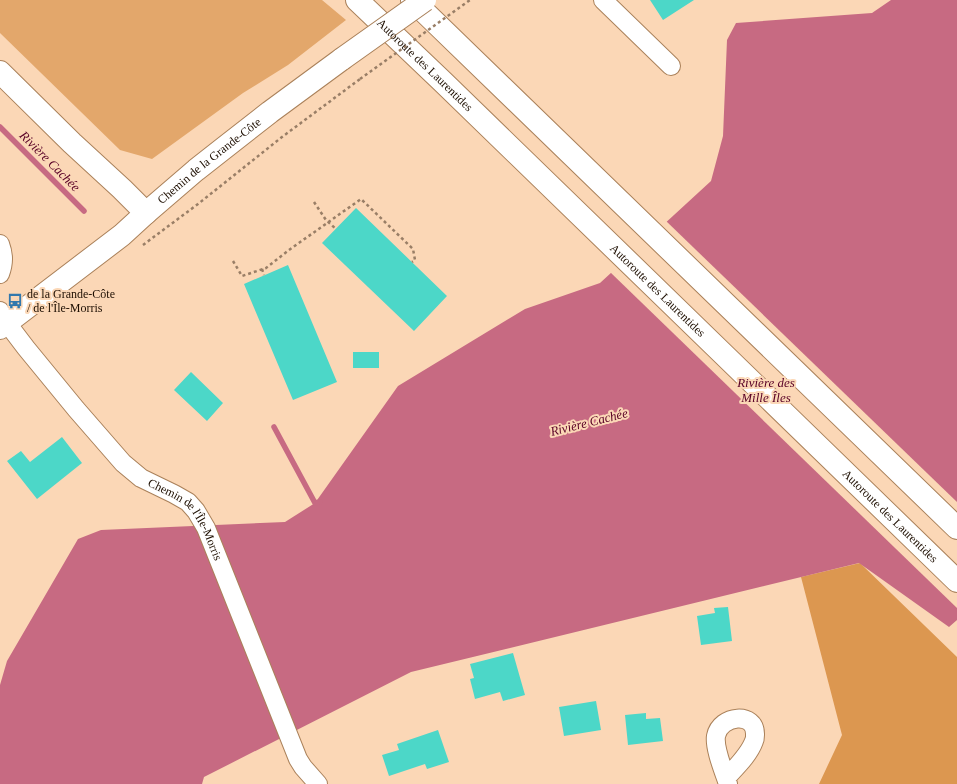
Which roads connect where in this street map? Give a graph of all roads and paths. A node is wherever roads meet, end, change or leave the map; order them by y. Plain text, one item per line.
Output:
1 (357, 0) edge
2 (412, 0) edge
3 (425, 0) edge
4 (470, 0) edge
5 (603, 0) edge
6 (671, 66) dead end
7 (0, 72) edge
8 (314, 202) dead end
9 (146, 213) junction
10 (328, 222) junction
11 (336, 229) dead end
12 (151, 239) dead end
13 (0, 244) edge
14 (232, 261) dead end
15 (412, 262) dead end
16 (262, 269) junction
17 (0, 274) edge
18 (264, 275) dead end
19 (2, 321) edge
20 (957, 528) edge
21 (957, 581) edge
22 (318, 784) edge

1 - 21 main road, Autoroute des Laurentides
2 - 20 main road
3 - 9 main road, Chemin de la Grande-Côte, bridge
4 - 12 path, Chemin de la Grande-Côte, bridge
5 - 6 street
7 - 9 main road
8 - 10 path
9 - 19 main road, Chemin de la Grande-Côte
10 - 11 path
10 - 15 path
10 - 16 path
13 - 17 street
14 - 16 path
16 - 18 path
19 - 22 street, Chemin de l'Île-Morris

